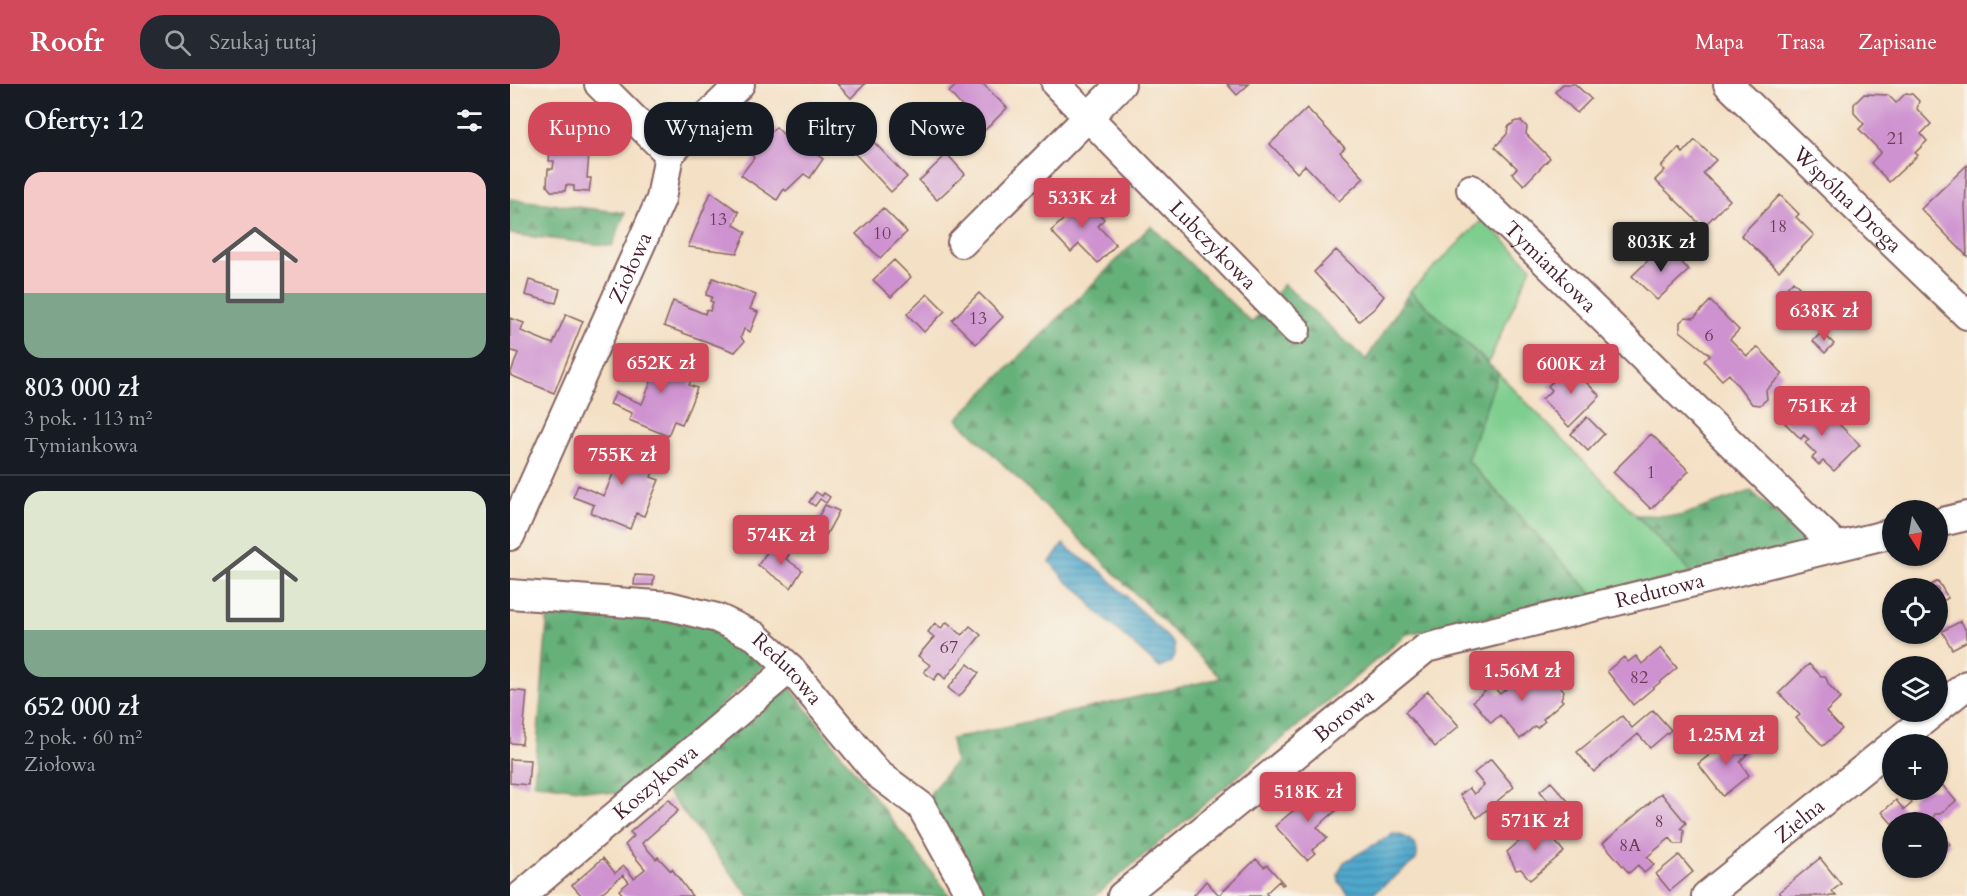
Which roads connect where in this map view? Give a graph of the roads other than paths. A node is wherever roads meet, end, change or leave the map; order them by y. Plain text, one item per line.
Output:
1 (599, 84) edge
2 (740, 84) edge
3 (1056, 84) edge
4 (1121, 84) edge
5 (1728, 84) edge
6 (722, 102) edge
7 (1088, 116) junction
8 (644, 129) edge
9 (669, 156) edge
10 (1471, 189) dead end
11 (962, 243) dead end
12 (1967, 315) edge
13 (1296, 330) dead end
14 (1967, 516) edge
15 (1948, 521) edge
16 (510, 536) edge
17 (1882, 536) edge
18 (1836, 546) junction
19 (510, 594) edge
20 (1426, 648) joint
21 (790, 668) junction
22 (1967, 685) edge
23 (1948, 700) edge
24 (1921, 722) edge
25 (1906, 734) edge
26 (1882, 754) edge
27 (521, 896) edge
28 (971, 896) edge
29 (1122, 896) edge
30 (1706, 896) edge

1 - 8 street
2 - 6 street
3 - 7 street, Lubczykowa
4 - 7 street
5 - 12 street, Wspólna Droga
7 - 11 street
7 - 13 street, Lubczykowa
9 - 16 street, Ziołowa
10 - 18 street, Tymiankowa
14 - 15 street
17 - 18 street, Redutowa
18 - 20 street, Redutowa
19 - 21 street, Redutowa
20 - 29 street, Borowa
21 - 27 street, Koszykowa
21 - 28 street, Redutowa
22 - 23 street, Zielna
24 - 25 street, Zielna
26 - 30 street, Zielna

